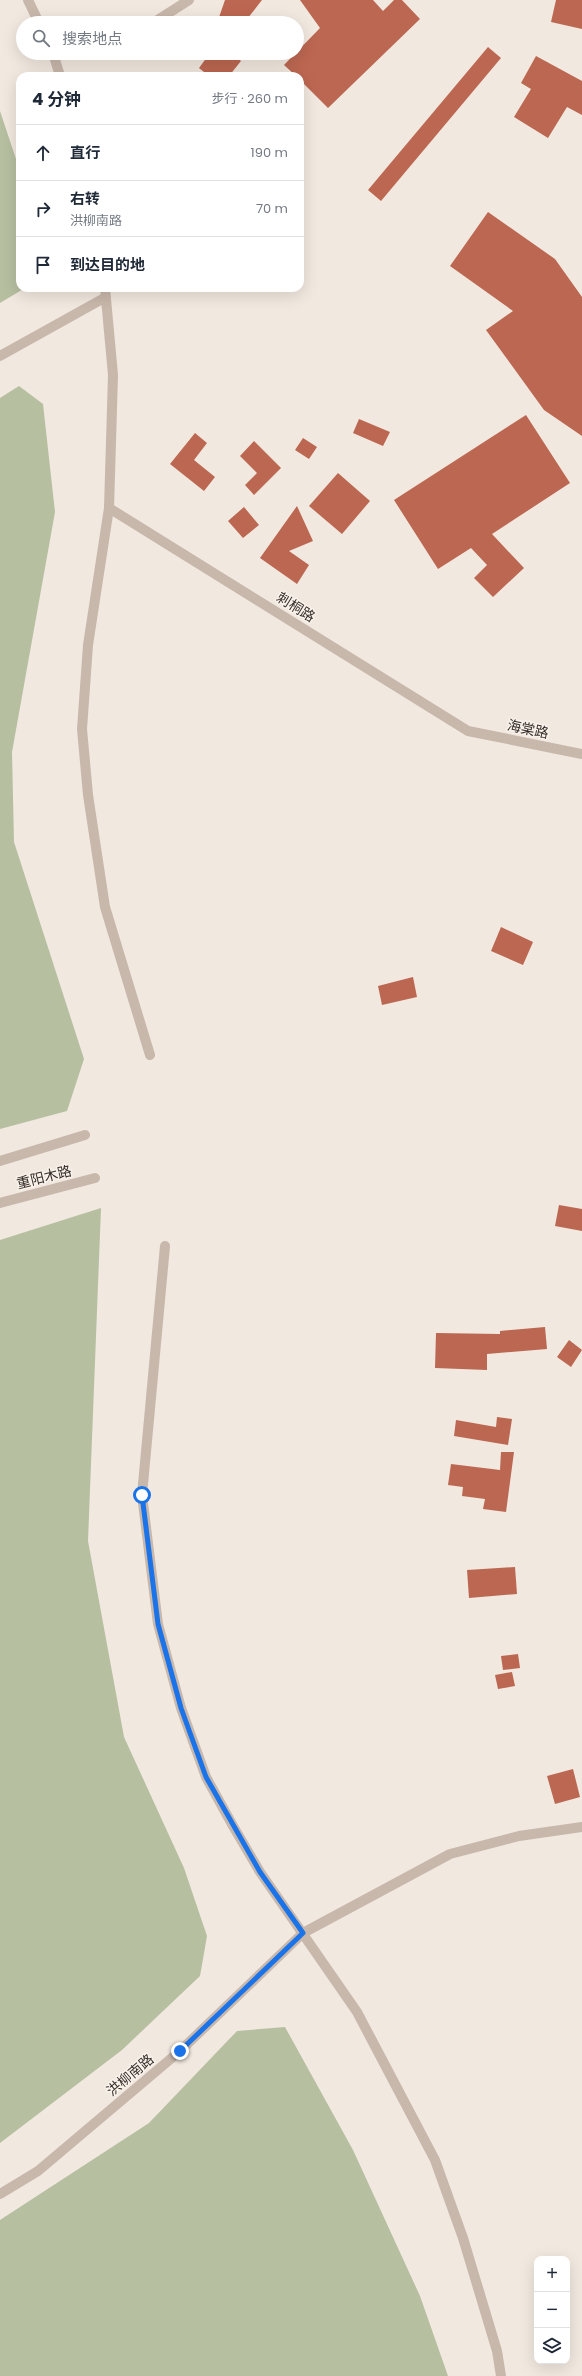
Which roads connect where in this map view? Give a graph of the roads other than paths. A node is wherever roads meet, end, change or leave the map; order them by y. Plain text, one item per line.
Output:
1 (28, 0) edge
2 (189, 0) edge
3 (36, 16) edge
4 (164, 16) edge
5 (55, 60) edge
6 (59, 72) edge
7 (105, 293) edge
8 (0, 356) edge
9 (109, 508) junction
10 (468, 731) joint
11 (582, 754) edge
12 (150, 1055) dead end
13 (85, 1135) dead end
14 (0, 1161) edge
15 (95, 1178) dead end
16 (0, 1203) edge
17 (165, 1246) dead end
18 (582, 1827) edge
19 (303, 1933) junction
20 (0, 2194) edge
21 (501, 2376) edge

1 - 3 street
2 - 4 street
5 - 6 street
7 - 8 street
7 - 9 street
9 - 10 street, 刺桐路
9 - 12 street
10 - 11 street, 海棠路
13 - 14 street, 重阳木路
15 - 16 street, 重阳木路
17 - 19 street
18 - 19 street, 洪柳南路
19 - 20 street, 洪柳南路
19 - 21 street

